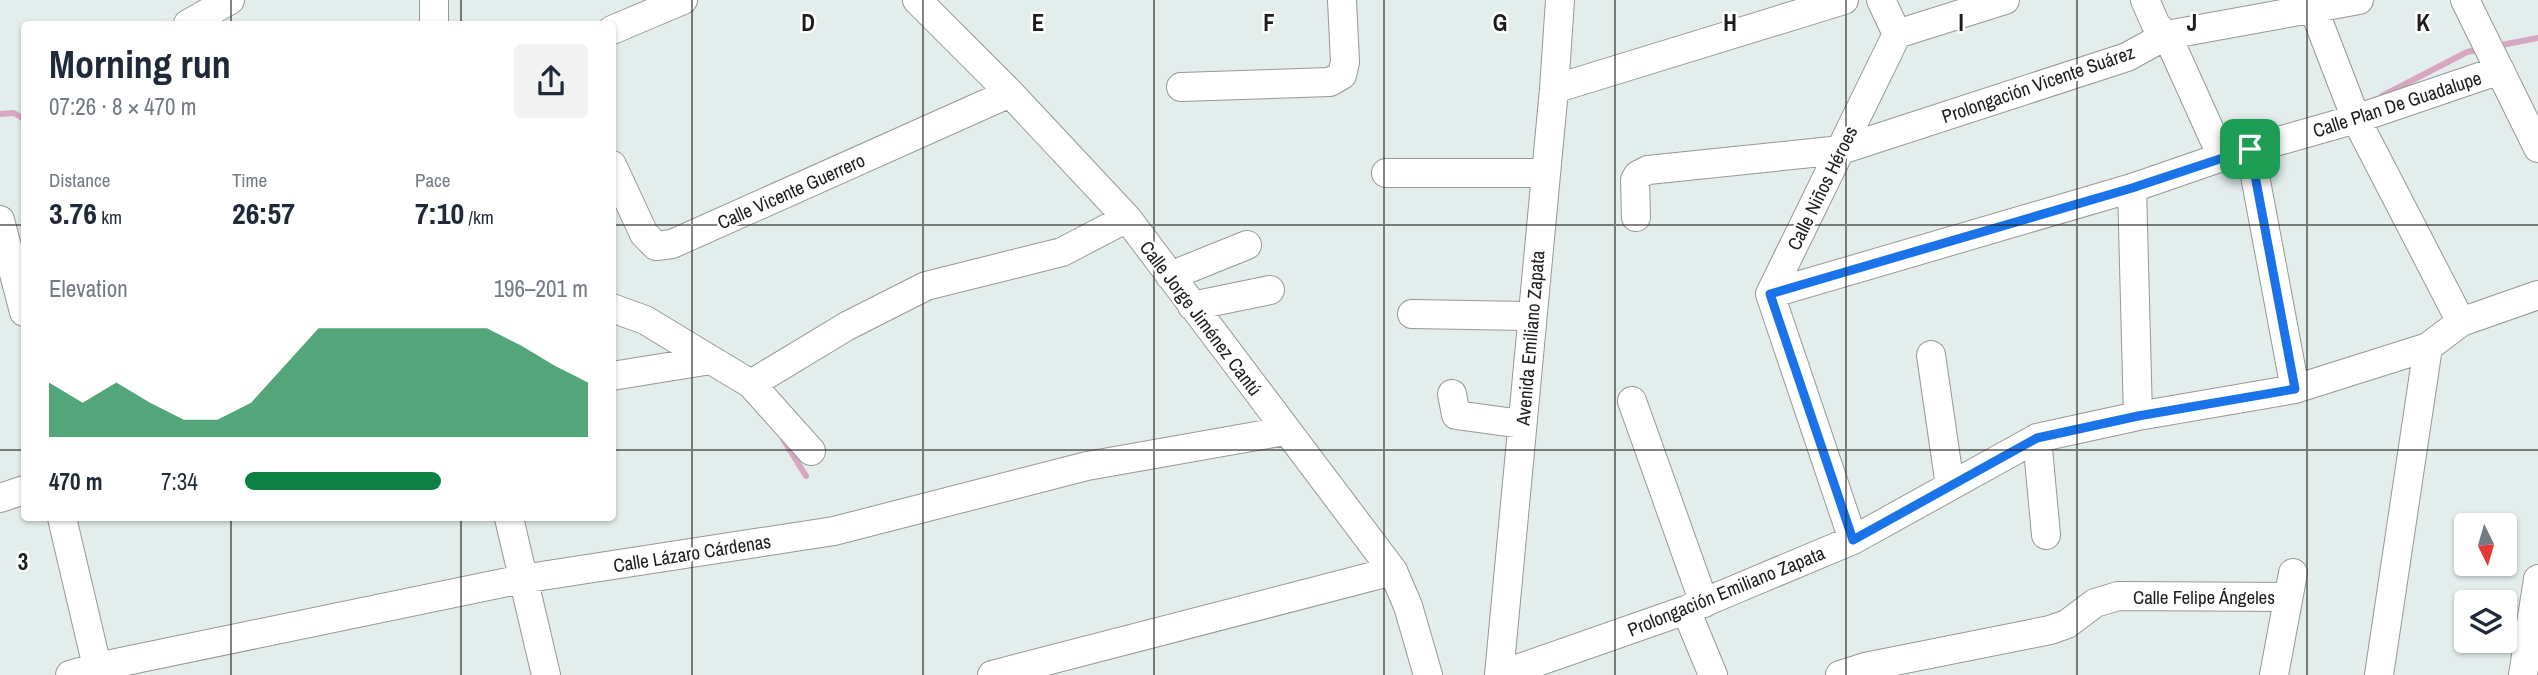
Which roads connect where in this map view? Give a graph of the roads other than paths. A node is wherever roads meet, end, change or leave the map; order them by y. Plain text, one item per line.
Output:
1 (230, 0) edge
2 (434, 0) edge
3 (683, 0) edge
4 (917, 0) edge
5 (1342, 0) edge
6 (1560, 0) edge
7 (1844, 0) edge
8 (1881, 0) edge
9 (2005, 0) edge
10 (2145, 0) edge
11 (2360, 0) edge
12 (2465, 0) edge
13 (2314, 10) junction
14 (188, 15) edge
15 (434, 21) edge
16 (616, 28) edge
17 (1897, 34) junction
18 (2166, 35) junction
19 (2498, 66) junction
20 (1181, 87) dead end
21 (1554, 89) junction
22 (1010, 93) junction
23 (2356, 119) junction
24 (2538, 148) edge
25 (2250, 149) junction
26 (1841, 150) junction
27 (2222, 157) junction
28 (1386, 173) dead end
29 (1546, 173) junction
30 (616, 174) edge
31 (2132, 188) junction
32 (1127, 218) junction
33 (1636, 218) dead end
34 (0, 220) edge
35 (1248, 245) dead end
36 (1170, 276) junction
37 (1270, 290) dead end
38 (1770, 294) junction
39 (2538, 295) edge
40 (21, 298) edge
41 (1192, 306) junction
42 (616, 309) edge
43 (1412, 314) dead end
44 (1532, 316) junction
45 (2461, 322) junction
46 (2428, 347) junction
47 (1931, 355) dead end
48 (711, 360) junction
49 (616, 375) edge
50 (753, 381) junction
51 (2295, 389) junction
52 (1451, 394) dead end
53 (1632, 401) dead end
54 (2138, 416) junction
55 (1522, 424) junction
56 (1286, 431) junction
57 (2037, 438) junction
58 (811, 451) dead end
59 (1950, 486) junction
60 (21, 491) edge
61 (0, 498) edge
62 (63, 521) edge
63 (510, 521) edge
64 (2046, 535) dead end
65 (1853, 540) junction
66 (1393, 571) junction
67 (522, 579) junction
68 (2538, 579) edge
69 (1695, 607) junction
70 (1549, 667) edge
71 (98, 671) edge
72 (70, 675) edge
73 (546, 675) edge
74 (992, 675) edge
75 (1429, 675) edge
76 (1499, 675) edge
77 (1713, 675) edge
78 (1840, 675) edge
79 (2274, 675) edge
80 (2379, 675) edge
81 (2523, 675) edge

1 - 14 street
2 - 15 street
3 - 16 street
4 - 22 street, Calle Jorge Jiménez Cantú
5 - 20 street
6 - 21 street, Avenida Emiliano Zapata
7 - 21 street
8 - 17 street
9 - 17 street
10 - 18 street
11 - 13 street, Prolongación Vicente Suárez
12 - 19 street
13 - 18 street, Prolongación Vicente Suárez
13 - 23 street
17 - 26 street, Calle Niños Héroes
18 - 26 street, Prolongación Vicente Suárez
18 - 27 street
19 - 23 street, Calle Plan De Guadalupe
19 - 24 street
21 - 29 street, Avenida Emiliano Zapata
22 - 30 street, Calle Vicente Guerrero
22 - 32 street, Calle Jorge Jiménez Cantú
23 - 25 street, Calle Plan De Guadalupe
23 - 45 street
25 - 27 street, Calle Plan De Guadalupe
25 - 51 street
26 - 33 street, Prolongación Vicente Suárez
26 - 38 street, Calle Niños Héroes
27 - 31 street, Calle Plan De Guadalupe
28 - 29 street
29 - 44 street, Avenida Emiliano Zapata
31 - 38 street, Calle Plan De Guadalupe
31 - 54 street
32 - 36 street, Calle Jorge Jiménez Cantú
32 - 50 street
34 - 40 street
35 - 36 street
36 - 41 street, Calle Jorge Jiménez Cantú
37 - 41 street
38 - 65 street
39 - 45 street, Prolongación Emiliano Zapata
41 - 56 street, Calle Jorge Jiménez Cantú
42 - 48 street
43 - 44 street
44 - 55 street, Avenida Emiliano Zapata
45 - 46 street, Prolongación Emiliano Zapata
46 - 51 street, Prolongación Emiliano Zapata
46 - 80 street
47 - 59 street
48 - 49 street
48 - 50 street
50 - 58 street
51 - 54 street, Prolongación Emiliano Zapata
52 - 55 street
53 - 69 street
54 - 57 street, Prolongación Emiliano Zapata
55 - 76 street, Avenida Emiliano Zapata
56 - 66 street, Calle Jorge Jiménez Cantú
56 - 67 street, Calle Lázaro Cárdenas
57 - 59 street, Prolongación Emiliano Zapata
57 - 64 street
59 - 65 street, Prolongación Emiliano Zapata
60 - 61 street
62 - 71 street
63 - 67 street
65 - 69 street, Prolongación Emiliano Zapata
66 - 74 street
66 - 75 street, Calle Jorge Jiménez Cantú
67 - 71 street, Calle Lázaro Cárdenas
67 - 73 street
68 - 81 street
69 - 70 street, Prolongación Emiliano Zapata
69 - 77 street
70 - 76 street, Prolongación Emiliano Zapata
71 - 72 street, Calle Lázaro Cárdenas
78 - 79 street, Calle Felipe Ángeles

